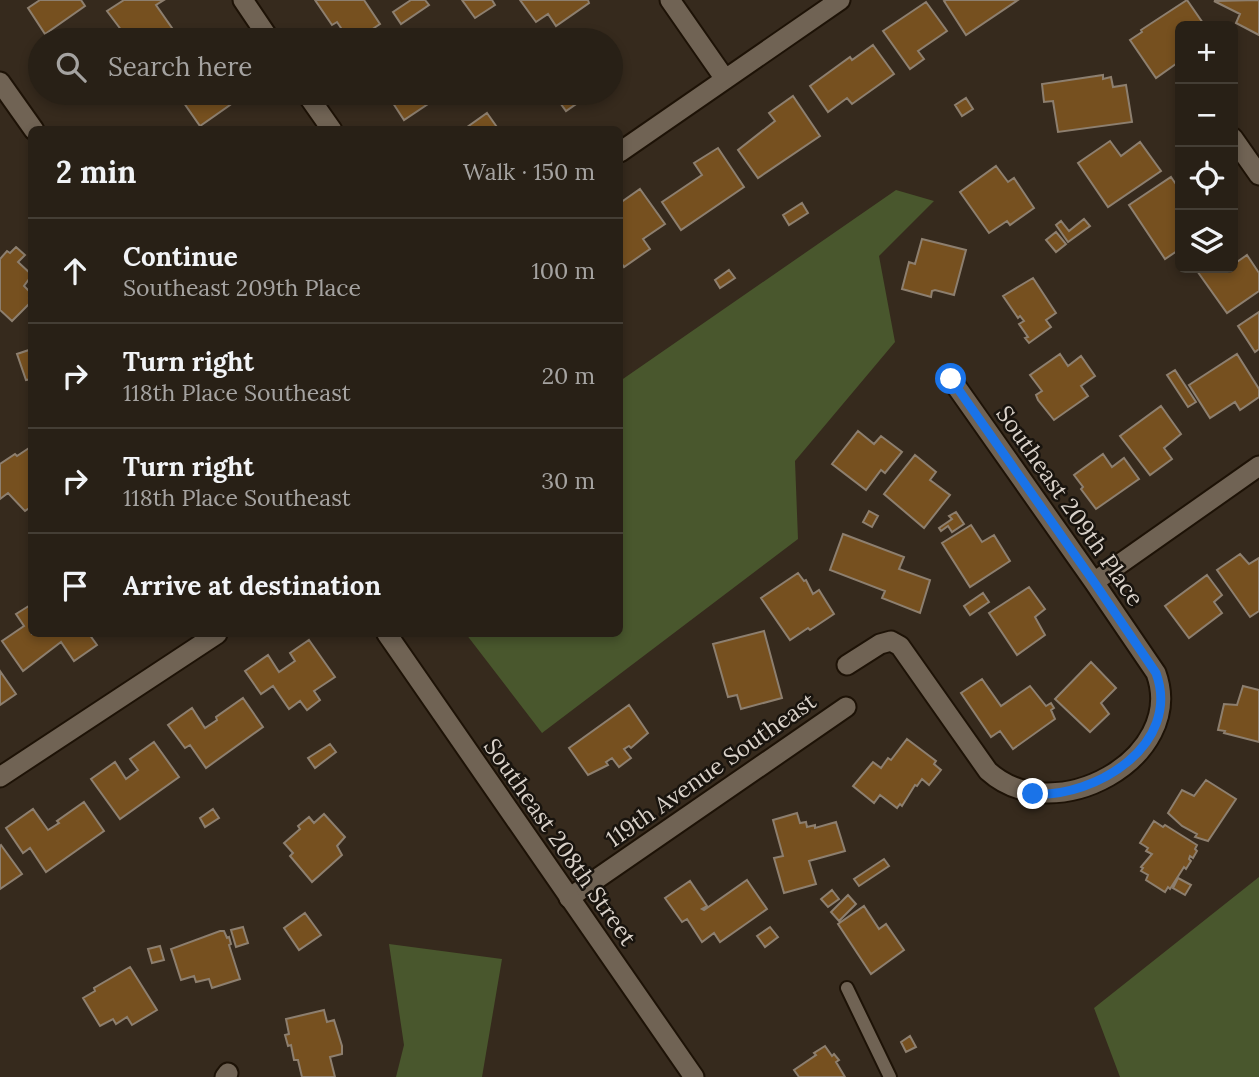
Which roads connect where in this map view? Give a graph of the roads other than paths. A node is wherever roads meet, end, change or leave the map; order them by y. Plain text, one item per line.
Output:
1 (243, 0) edge
2 (670, 0) edge
3 (839, 0) edge
4 (262, 28) edge
5 (725, 79) junction
6 (0, 82) edge
7 (314, 105) edge
8 (31, 126) edge
9 (329, 126) edge
10 (1238, 145) edge
11 (623, 150) edge
12 (1259, 175) edge
13 (951, 379) dead end
14 (1259, 466) edge
15 (1094, 582) junction
16 (212, 637) edge
17 (389, 637) edge
18 (847, 665) dead end
19 (846, 707) dead end
20 (0, 777) edge
21 (569, 898) junction
22 (847, 988) dead end
23 (694, 1077) edge
24 (890, 1077) edge

1 - 4 street
2 - 5 street
3 - 5 street
5 - 11 street
6 - 8 street
7 - 9 street
10 - 12 street
13 - 15 street, Southeast 209th Place
14 - 15 street
15 - 18 street, Southeast 209th Place
16 - 20 street
17 - 21 street, Southeast 208th Street
19 - 21 street, 119th Avenue Southeast
21 - 23 street, Southeast 208th Street
22 - 24 lane

